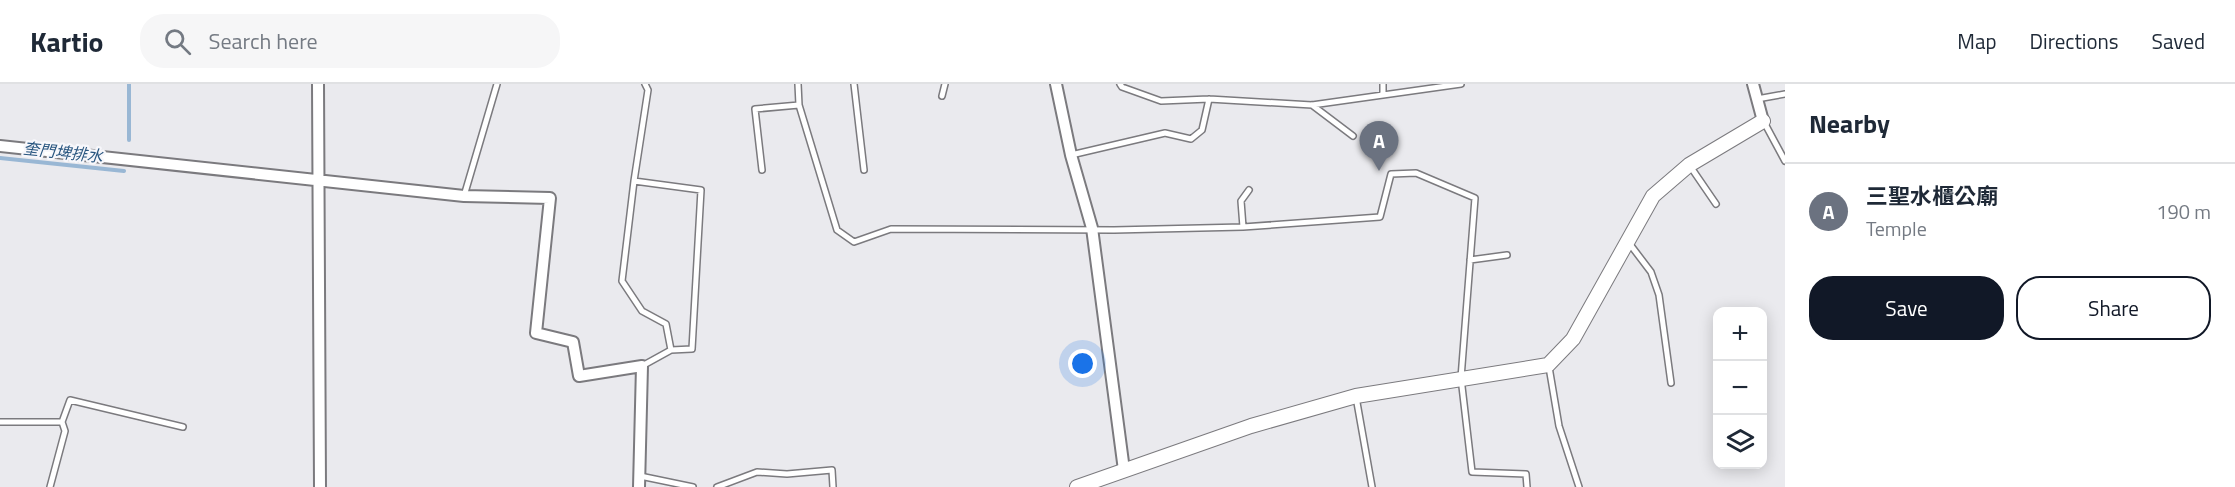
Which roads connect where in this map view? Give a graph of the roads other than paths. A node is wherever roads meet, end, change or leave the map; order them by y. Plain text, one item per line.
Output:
1 (318, 84) edge
2 (497, 84) edge
3 (645, 84) edge
4 (798, 84) edge
5 (854, 84) edge
6 (945, 84) edge
7 (1056, 84) edge
8 (1120, 84) edge
9 (1383, 84) edge
10 (1461, 84) edge
11 (1753, 84) edge
12 (1785, 94) edge
13 (1383, 95) junction
14 (942, 96) dead end
15 (1209, 99) junction
16 (1757, 99) junction
17 (799, 105) junction
18 (1311, 105) junction
19 (1763, 121) junction
20 (1353, 136) dead end
21 (0, 146) edge
22 (1071, 155) junction
23 (1785, 161) edge
24 (1689, 165) junction
25 (762, 170) dead end
26 (864, 170) dead end
27 (319, 181) junction
28 (634, 181) junction
29 (1249, 190) dead end
30 (464, 196) junction
31 (1716, 204) dead end
32 (1243, 227) junction
33 (1092, 228) junction
34 (1628, 242) junction
35 (1507, 255) dead end
36 (1470, 260) junction
37 (671, 350) junction
38 (1548, 365) junction
39 (642, 366) junction
40 (1461, 378) junction
41 (1671, 383) dead end
42 (1356, 396) junction
43 (0, 422) edge
44 (62, 422) junction
45 (183, 427) dead end
46 (1124, 470) junction
47 (639, 475) junction
48 (50, 487) edge
49 (320, 487) edge
50 (639, 487) edge
51 (693, 487) edge
52 (717, 487) edge
53 (833, 487) edge
54 (1077, 487) edge
55 (1372, 487) edge
56 (1527, 487) edge
57 (1579, 487) edge

1 - 27 street
2 - 30 lane
3 - 28 lane
4 - 17 lane
5 - 26 lane
6 - 14 lane
7 - 22 street
8 - 15 lane
9 - 13 lane
10 - 13 lane
11 - 16 street
12 - 16 lane
13 - 18 lane
15 - 18 lane
15 - 22 lane
16 - 19 street
17 - 25 lane
17 - 33 lane
18 - 20 lane
19 - 23 lane
19 - 24 street
21 - 27 street
22 - 33 street
24 - 31 lane
24 - 34 street
27 - 30 street
27 - 49 street
28 - 37 lane
28 - 37 lane
29 - 32 lane
30 - 39 street
32 - 33 lane
32 - 36 lane
33 - 46 street
34 - 38 street
34 - 41 lane
35 - 36 lane
36 - 40 lane
37 - 39 lane
38 - 40 street
38 - 57 lane
39 - 47 street
40 - 42 street
40 - 56 lane
42 - 46 street
42 - 55 lane
43 - 44 lane
44 - 45 lane
44 - 48 lane
46 - 54 street
47 - 50 street
47 - 51 lane
52 - 53 lane

